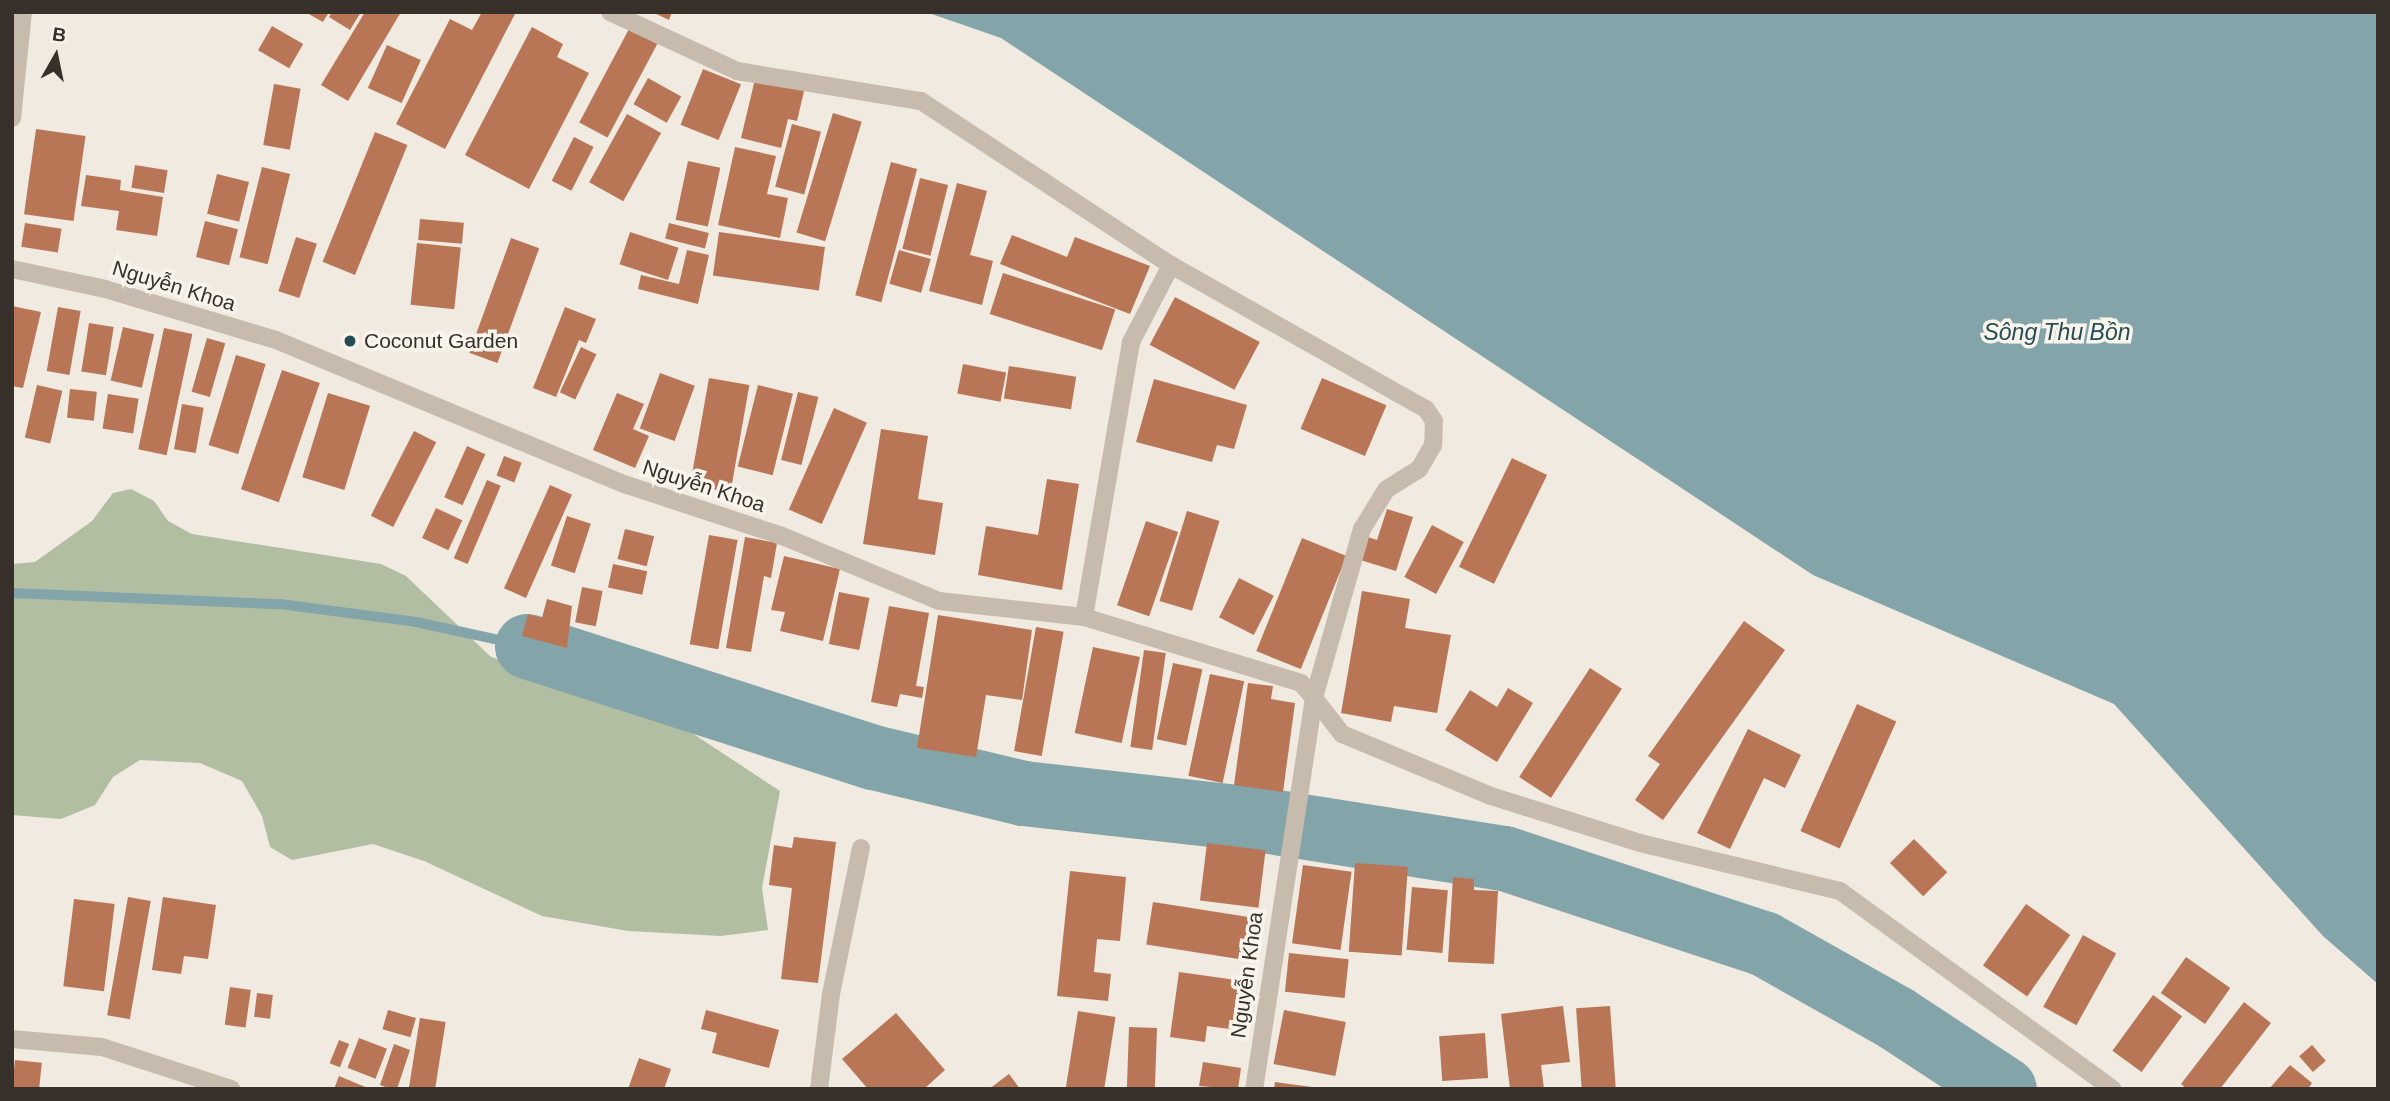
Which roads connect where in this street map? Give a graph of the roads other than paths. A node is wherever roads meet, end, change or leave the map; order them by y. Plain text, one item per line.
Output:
1 (23, 12) edge
2 (610, 12) edge
3 (12, 118) edge
4 (1171, 265) junction
5 (12, 269) edge
6 (1084, 617) junction
7 (1314, 698) junction
8 (861, 848) dead end
9 (12, 1039) edge
10 (231, 1089) edge
11 (818, 1089) edge
12 (1254, 1089) edge
13 (2113, 1089) edge

1 - 3 street
2 - 4 street
4 - 6 street
4 - 7 street
5 - 6 street, Nguyễn Khoa
6 - 7 street, Nguyễn Khoa
7 - 12 street, Nguyễn Khoa
7 - 13 street, Nguyễn Khoa
8 - 11 street
9 - 10 street

